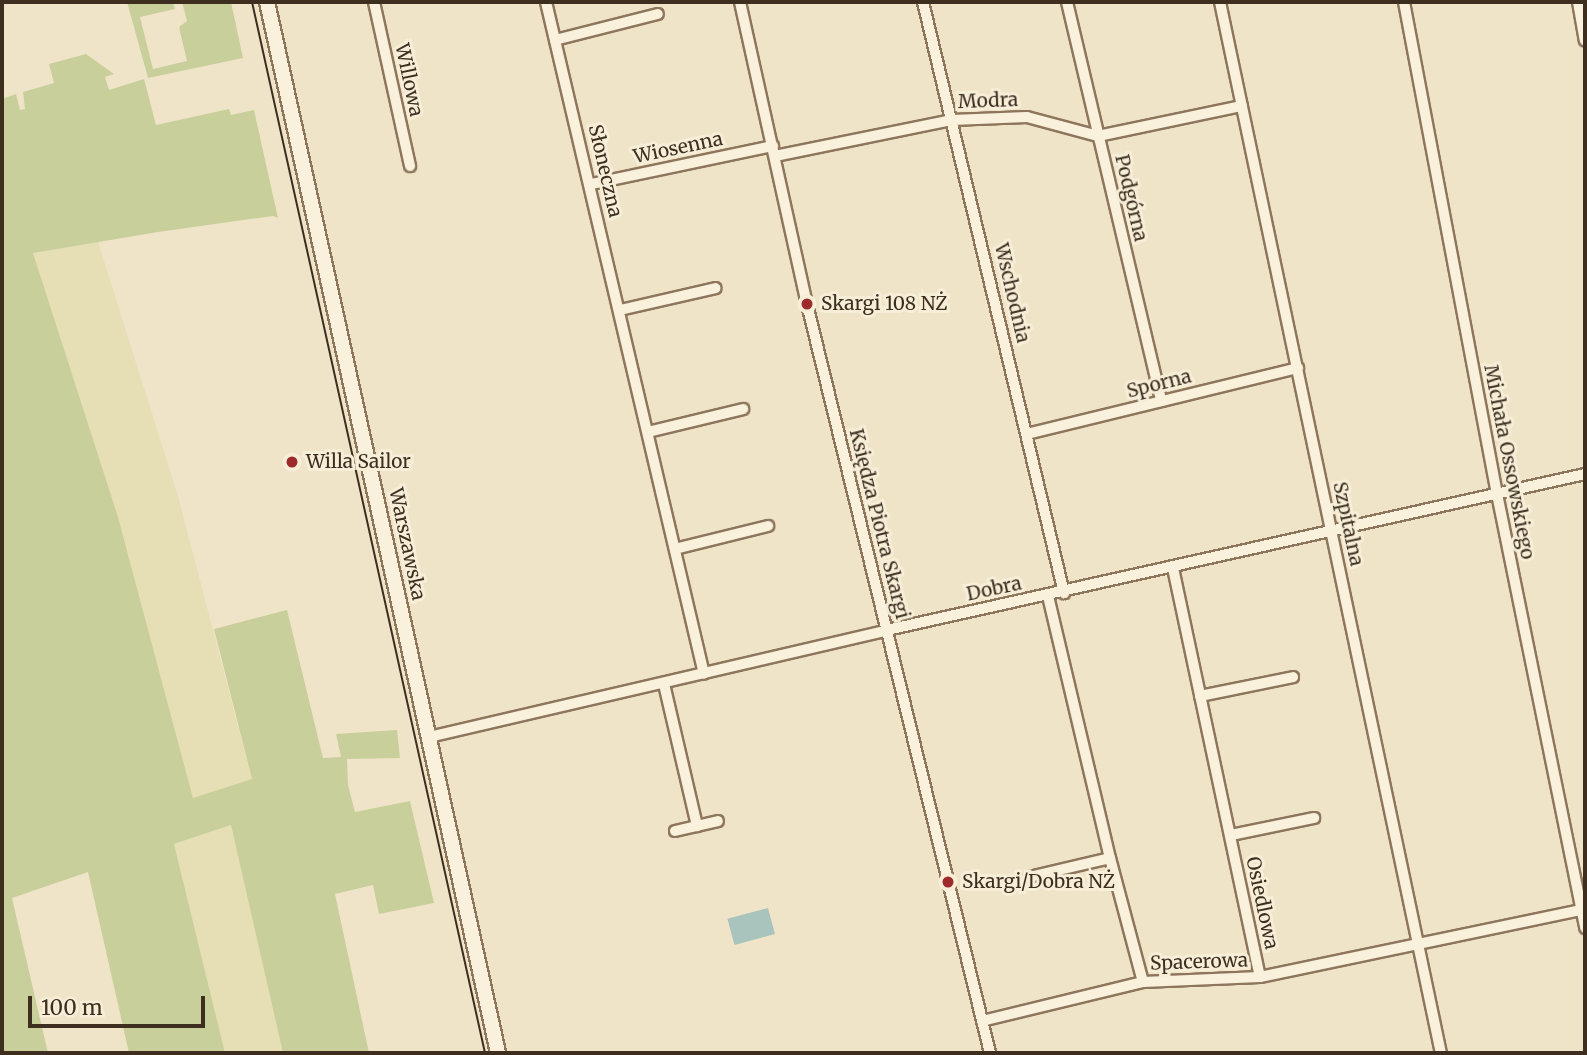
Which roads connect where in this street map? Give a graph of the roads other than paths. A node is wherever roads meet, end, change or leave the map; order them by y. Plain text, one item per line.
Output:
1 (267, 2) edge
2 (374, 2) edge
3 (546, 2) edge
4 (740, 2) edge
5 (923, 2) edge
6 (1067, 2) edge
7 (1220, 2) edge
8 (1404, 2) edge
9 (1578, 2) edge
10 (658, 14) dead end
11 (1585, 35) edge
12 (555, 40) junction
13 (1242, 106) junction
14 (952, 120) junction
15 (1098, 136) junction
16 (774, 151) junction
17 (410, 166) dead end
18 (591, 184) junction
19 (716, 288) dead end
20 (620, 310) junction
21 (1298, 369) junction
22 (1161, 401) junction
23 (743, 409) dead end
24 (648, 432) junction
25 (1027, 435) junction
26 (1585, 474) edge
27 (1497, 494) junction
28 (768, 526) dead end
29 (1332, 532) junction
30 (675, 549) junction
31 (1173, 568) junction
32 (1064, 593) junction
33 (1048, 596) junction
34 (887, 630) junction
35 (704, 674) junction
36 (1293, 677) dead end
37 (664, 684) junction
38 (1200, 696) junction
39 (429, 737) junction
40 (1314, 818) dead end
41 (718, 821) dead end
42 (697, 826) junction
43 (674, 831) dead end
44 (1231, 835) junction
45 (1110, 858) junction
46 (1029, 877) dead end
47 (1583, 910) edge
48 (1585, 928) edge
49 (1419, 945) junction
50 (1260, 977) junction
51 (1143, 982) junction
52 (982, 1021) junction
53 (498, 1053) edge
54 (990, 1053) edge
55 (1441, 1053) edge

1 - 39 main road, Warszawska
2 - 17 street, Willowa
3 - 12 street, Słoneczna
4 - 16 street, Księdza Piotra Skargi
5 - 14 street, Wschodnia
6 - 15 street, Podgórna
7 - 13 street, Szpitalna
8 - 27 street, Michała Ossowskiego
9 - 11 street
10 - 12 street
12 - 18 street, Słoneczna
13 - 15 street, Modra
13 - 21 street, Szpitalna
14 - 15 street, Modra
14 - 16 street, Modra
14 - 25 street, Wschodnia
15 - 22 street, Podgórna
16 - 18 street, Wiosenna
16 - 34 street, Księdza Piotra Skargi
18 - 20 street, Słoneczna
19 - 20 street
20 - 24 street, Słoneczna
21 - 22 street, Sporna
21 - 29 street, Szpitalna
22 - 25 street, Sporna
23 - 24 street
24 - 30 street, Słoneczna
25 - 32 street, Wschodnia
26 - 27 street, Dobra
27 - 29 street, Dobra
27 - 47 street, Michała Ossowskiego
28 - 30 street
29 - 31 street, Dobra
29 - 49 street, Szpitalna
30 - 35 street, Słoneczna
31 - 32 street, Dobra
31 - 38 street, Osiedlowa
32 - 33 street, Dobra
33 - 34 street, Dobra
33 - 45 street
34 - 35 street, Dobra
34 - 52 street, Księdza Piotra Skargi
35 - 37 street, Dobra
36 - 38 street
37 - 39 street, Dobra
37 - 42 street
38 - 44 street, Osiedlowa
39 - 53 main road, Warszawska
40 - 44 street, Osiedlowa
41 - 42 street
42 - 43 street
44 - 50 street, Osiedlowa
45 - 46 street
45 - 51 street
47 - 48 street, Michała Ossowskiego
47 - 49 street, Spacerowa
49 - 50 street, Spacerowa
49 - 55 street, Szpitalna
50 - 51 street, Spacerowa
51 - 52 street, Spacerowa
52 - 54 street, Księdza Piotra Skargi

